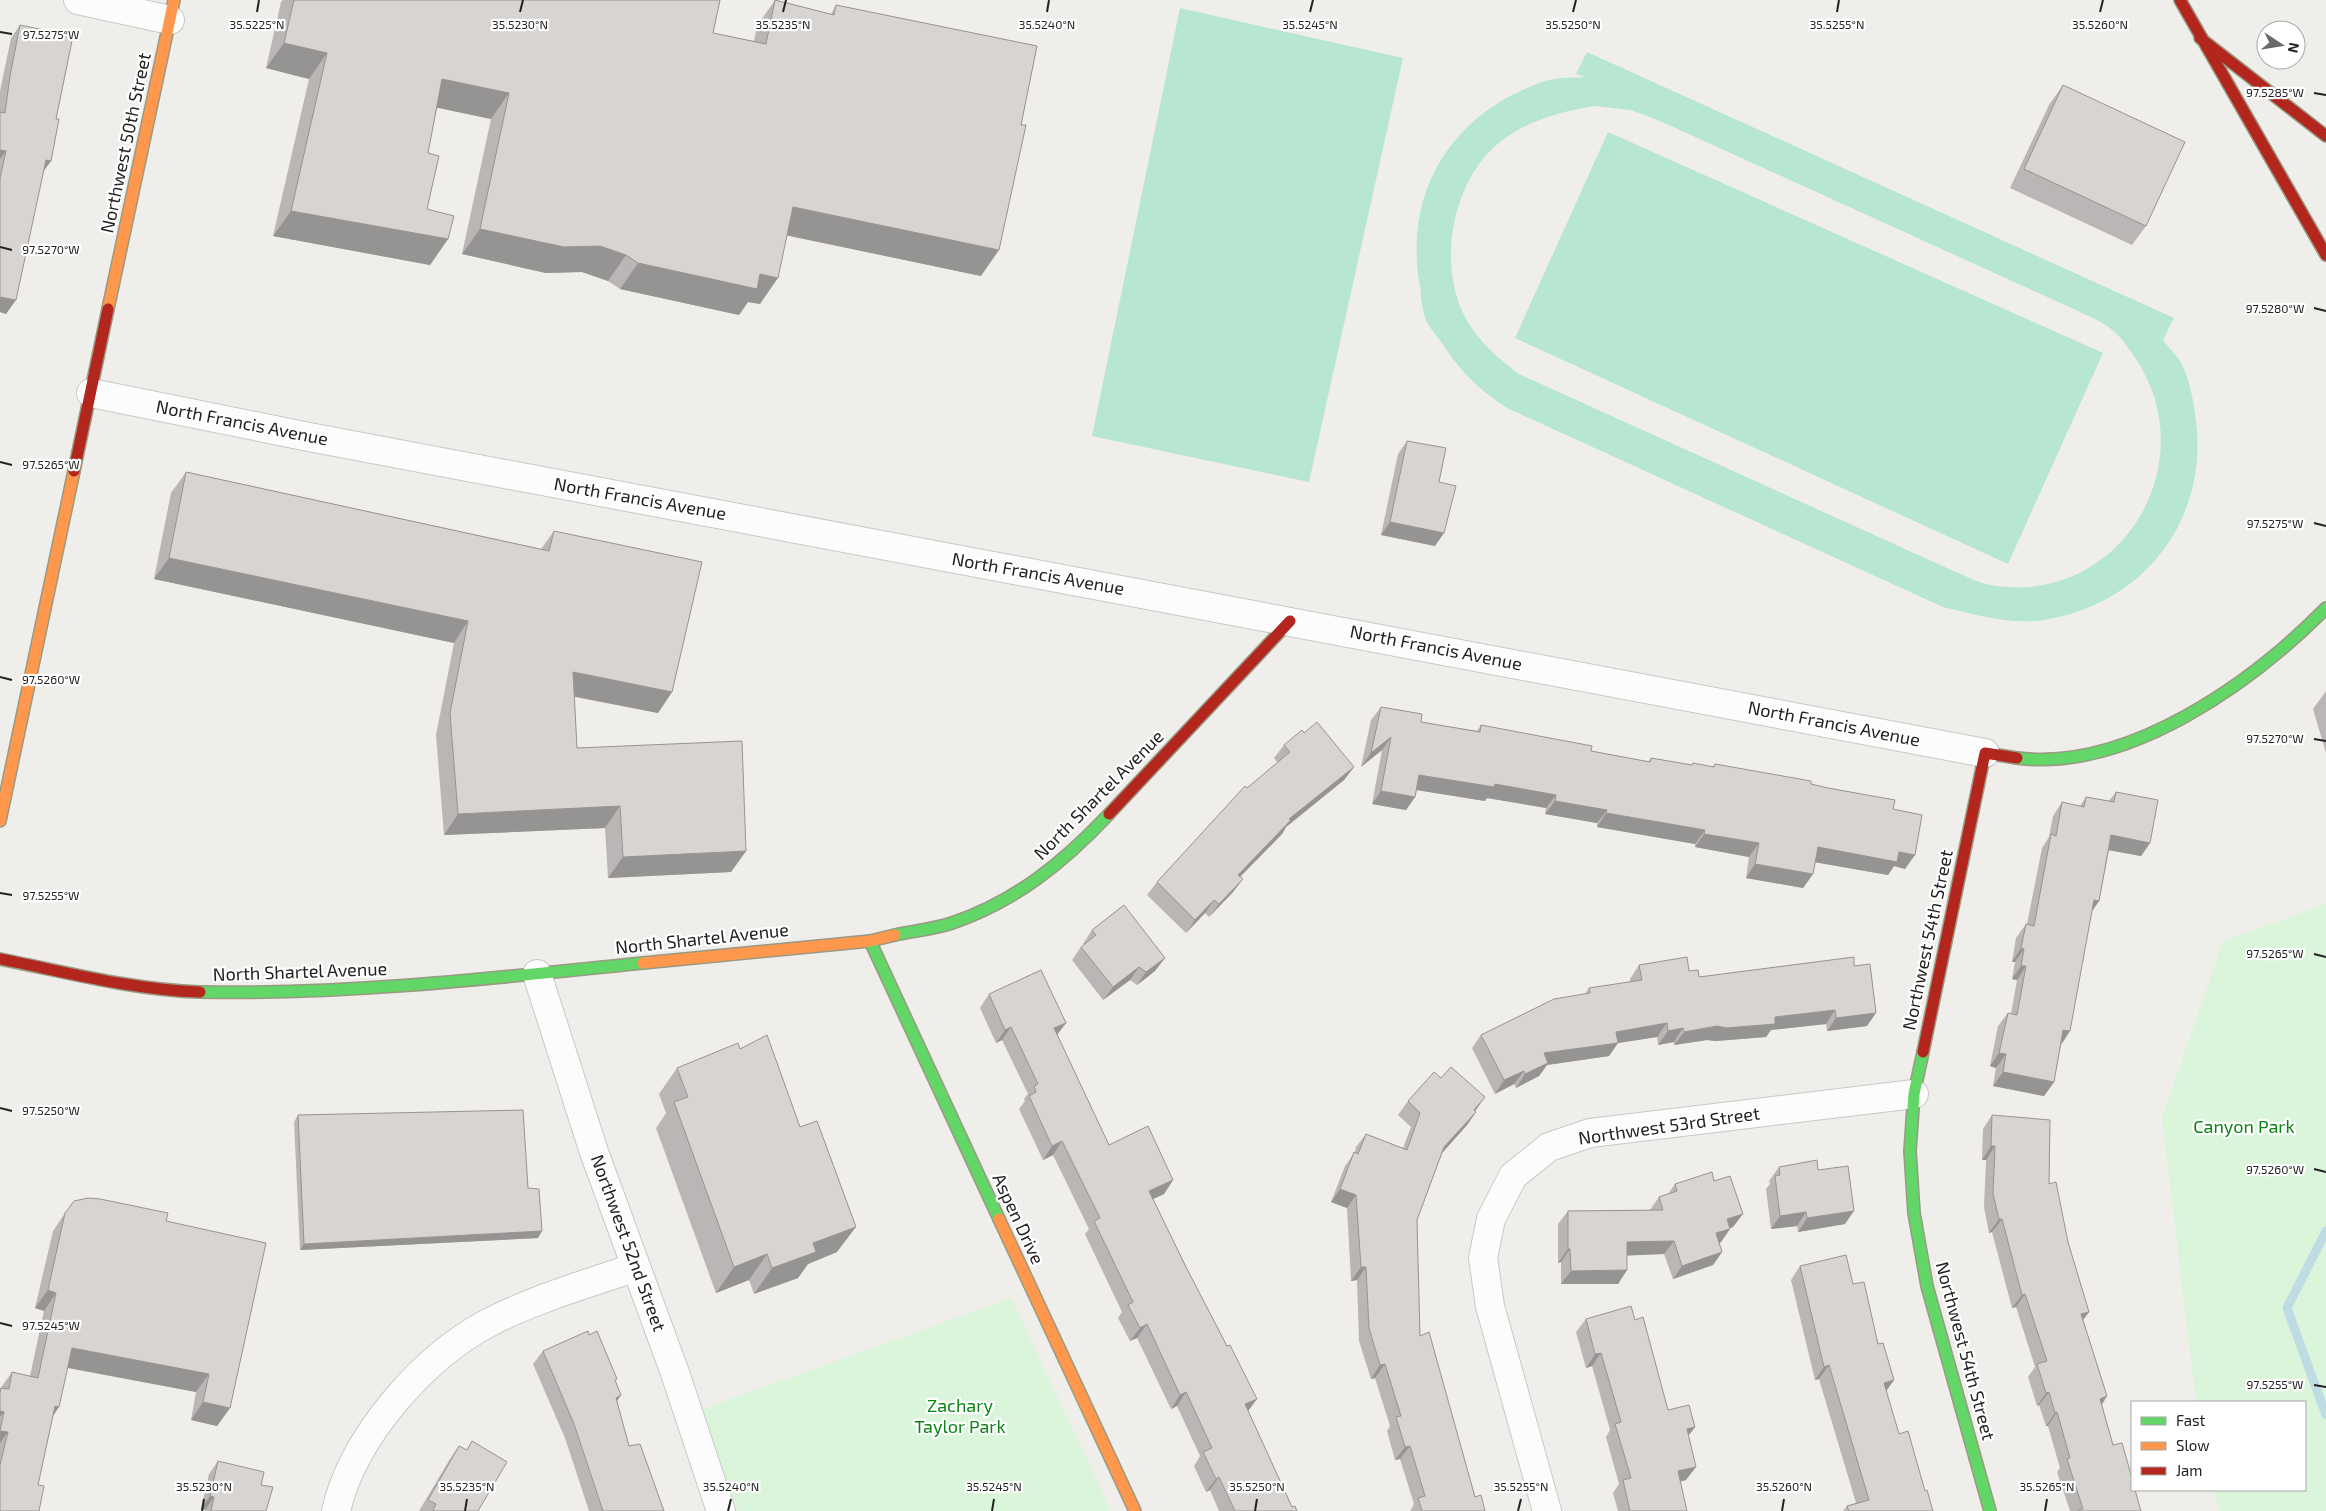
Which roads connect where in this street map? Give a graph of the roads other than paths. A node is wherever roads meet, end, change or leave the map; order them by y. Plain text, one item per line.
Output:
1 (78, 0) edge
2 (2180, 0) edge
3 (172, 10) edge
4 (2200, 38) junction
5 (2326, 136) edge
6 (2326, 255) edge
7 (91, 393) junction
8 (2326, 608) edge
9 (1290, 620) junction
10 (1985, 753) junction
11 (0, 821) edge
12 (870, 941) junction
13 (0, 959) edge
14 (537, 974) junction
15 (1914, 1094) junction
16 (636, 1267) junction
17 (336, 1511) edge
18 (721, 1511) edge
19 (1135, 1511) edge
20 (1547, 1511) edge
21 (1990, 1511) edge

1 - 3 street
2 - 4 main road
3 - 7 main road, Northwest 50th Street
4 - 5 main road
4 - 6 main road
7 - 9 street, North Francis Avenue
7 - 11 main road, Northwest 50th Street
8 - 10 main road
9 - 10 street, North Francis Avenue
9 - 12 main road, North Shartel Avenue
10 - 15 main road, Northwest 54th Street
12 - 14 main road, North Shartel Avenue
12 - 19 main road, Aspen Drive
13 - 14 main road, North Shartel Avenue
14 - 16 street, Northwest 52nd Street
15 - 20 street, Northwest 53rd Street
15 - 21 main road, Northwest 54th Street
16 - 17 street
16 - 18 street, Northwest 52nd Street

